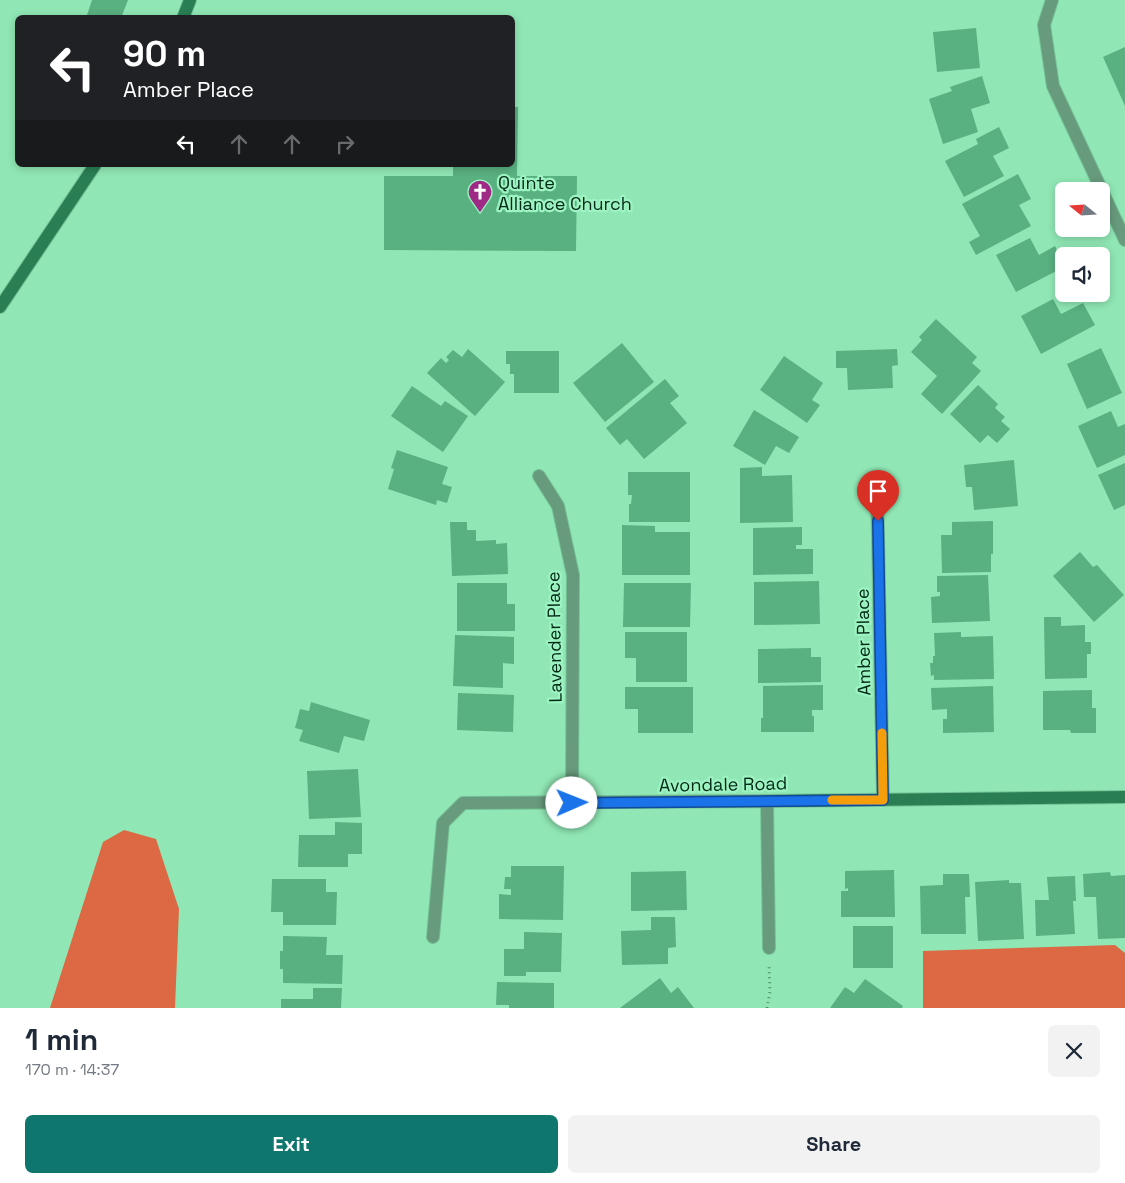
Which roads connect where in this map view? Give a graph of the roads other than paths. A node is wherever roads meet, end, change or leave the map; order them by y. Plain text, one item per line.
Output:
1 (190, 0) edge
2 (1052, 0) edge
3 (184, 15) edge
4 (94, 167) edge
5 (1125, 240) edge
6 (0, 307) edge
7 (539, 476) dead end
8 (878, 484) dead end
9 (1125, 797) edge
10 (883, 800) junction
11 (767, 801) junction
12 (572, 803) junction
13 (434, 937) dead end
14 (769, 948) road end

1 - 3 street
2 - 5 street
4 - 6 street
7 - 12 street, Lavender Place
8 - 10 street, Amber Place
9 - 10 street, Avondale Road
10 - 11 street, Avondale Road
11 - 12 street, Avondale Road
11 - 14 street
12 - 13 street, Avondale Road

